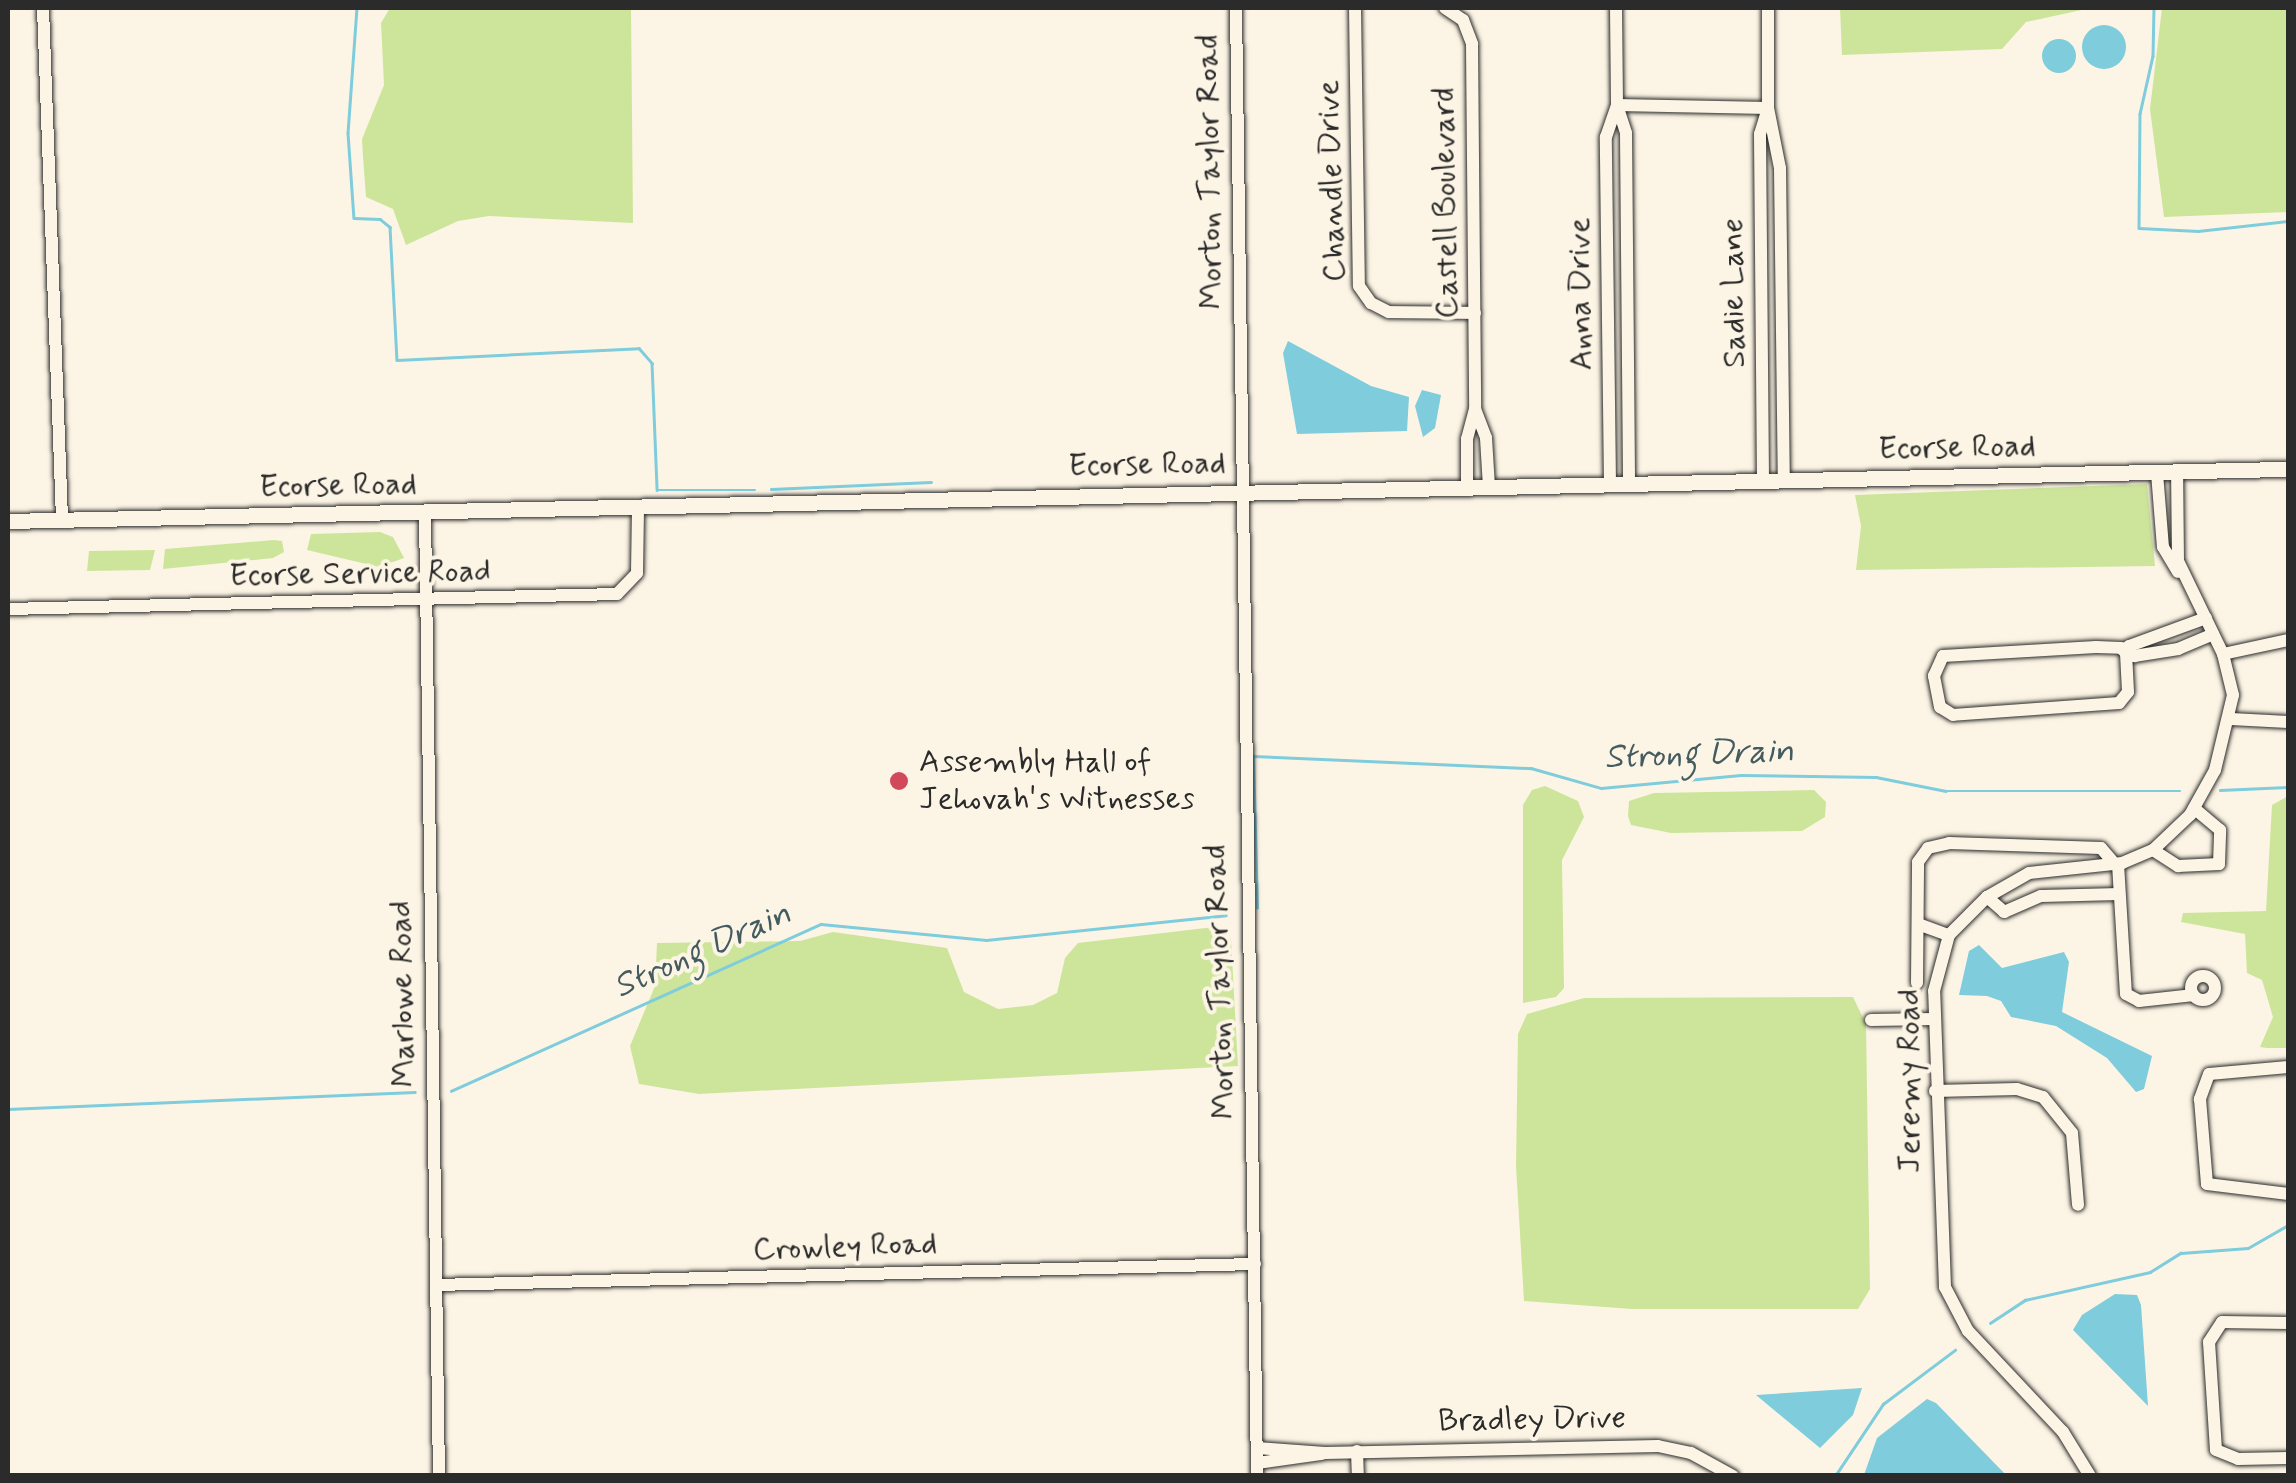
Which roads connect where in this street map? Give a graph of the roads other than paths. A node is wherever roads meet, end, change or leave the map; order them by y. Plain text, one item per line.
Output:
1 (43, 8) edge
2 (1236, 8) edge
3 (1355, 8) edge
4 (1445, 8) edge
5 (1616, 8) edge
6 (1768, 8) edge
7 (1618, 105) junction
8 (1768, 108) junction
9 (1475, 313) junction
10 (1476, 408) junction
11 (2288, 469) edge
12 (2157, 472) junction
13 (2177, 472) junction
14 (1763, 480) junction
15 (1784, 480) junction
16 (1629, 483) junction
17 (1610, 484) junction
18 (1466, 487) junction
19 (1489, 487) junction
20 (1242, 490) junction
21 (638, 507) junction
22 (426, 512) junction
23 (62, 520) junction
24 (8, 521) edge
25 (2183, 578) junction
26 (425, 600) junction
27 (8, 609) edge
28 (2206, 618) junction
29 (2213, 634) junction
30 (2288, 640) edge
31 (2126, 653) junction
32 (2223, 654) junction
33 (2231, 718) junction
34 (2288, 722) edge
35 (2194, 808) junction
36 (2153, 850) junction
37 (2116, 864) junction
38 (2119, 894) junction
39 (1987, 898) junction
40 (1918, 924) junction
41 (1949, 935) junction
42 (1917, 984) dead end
43 (2194, 995) dead end
44 (1933, 1019) junction
45 (1871, 1020) dead end
46 (2288, 1067) edge
47 (1935, 1091) junction
48 (2288, 1194) edge
49 (2078, 1205) dead end
50 (1254, 1264) junction
51 (436, 1286) junction
52 (2288, 1323) edge
53 (1357, 1451) junction
54 (2288, 1458) edge
55 (1257, 1462) edge
56 (439, 1476) edge
57 (1358, 1476) edge
58 (1732, 1476) edge
59 (2090, 1476) edge

1 - 23 street
2 - 20 street, Morton Taylor Road
3 - 9 street, Chandle Drive
4 - 9 street, Castell Boulevard
5 - 7 street, Anna Drive
6 - 8 street, Sadie Lane
7 - 8 street
7 - 16 street, Anna Drive
7 - 17 street, Anna Drive
8 - 14 street, Sadie Lane
8 - 15 street, Sadie Lane
9 - 10 street, Castell Boulevard
10 - 18 street, Castell Boulevard
10 - 19 street, Castell Boulevard
11 - 13 main road, Ecorse Road
12 - 13 main road, Ecorse Road
12 - 15 main road, Ecorse Road
12 - 25 street, Jeremy Road
13 - 25 street, Jeremy Road
14 - 15 main road, Ecorse Road
14 - 16 main road, Ecorse Road
16 - 17 main road, Ecorse Road
17 - 19 main road, Ecorse Road
18 - 19 main road, Ecorse Road
18 - 20 main road, Ecorse Road
20 - 21 main road, Ecorse Road
20 - 50 street, Morton Taylor Road
21 - 22 main road, Ecorse Road
21 - 26 street, Ecorse Service Road
22 - 23 main road, Ecorse Road
22 - 26 street, Marlowe Road
23 - 24 main road, Ecorse Road
25 - 28 street, Jeremy Road
26 - 27 street, Ecorse Service Road
26 - 51 street, Marlowe Road
28 - 29 street, Jeremy Road
28 - 31 street
29 - 31 street
29 - 32 street, Jeremy Road
30 - 32 street
31 - 31 street
32 - 33 street, Jeremy Road
33 - 34 street
33 - 35 street, Jeremy Road
35 - 36 street, Jeremy Road
35 - 36 street
36 - 37 street, Jeremy Road
37 - 38 street
37 - 39 street, Jeremy Road
37 - 40 street
38 - 39 street
38 - 43 street
39 - 41 street, Jeremy Road
40 - 41 street
40 - 42 street
41 - 44 street, Jeremy Road
44 - 45 street
44 - 47 street, Jeremy Road
46 - 48 street
47 - 49 street
47 - 59 street, Jeremy Road
50 - 51 street, Crowley Road
50 - 55 street, Morton Taylor Road
51 - 56 street, Marlowe Road
52 - 54 street
53 - 55 street, Bradley Drive
53 - 57 street
53 - 58 street, Bradley Drive

